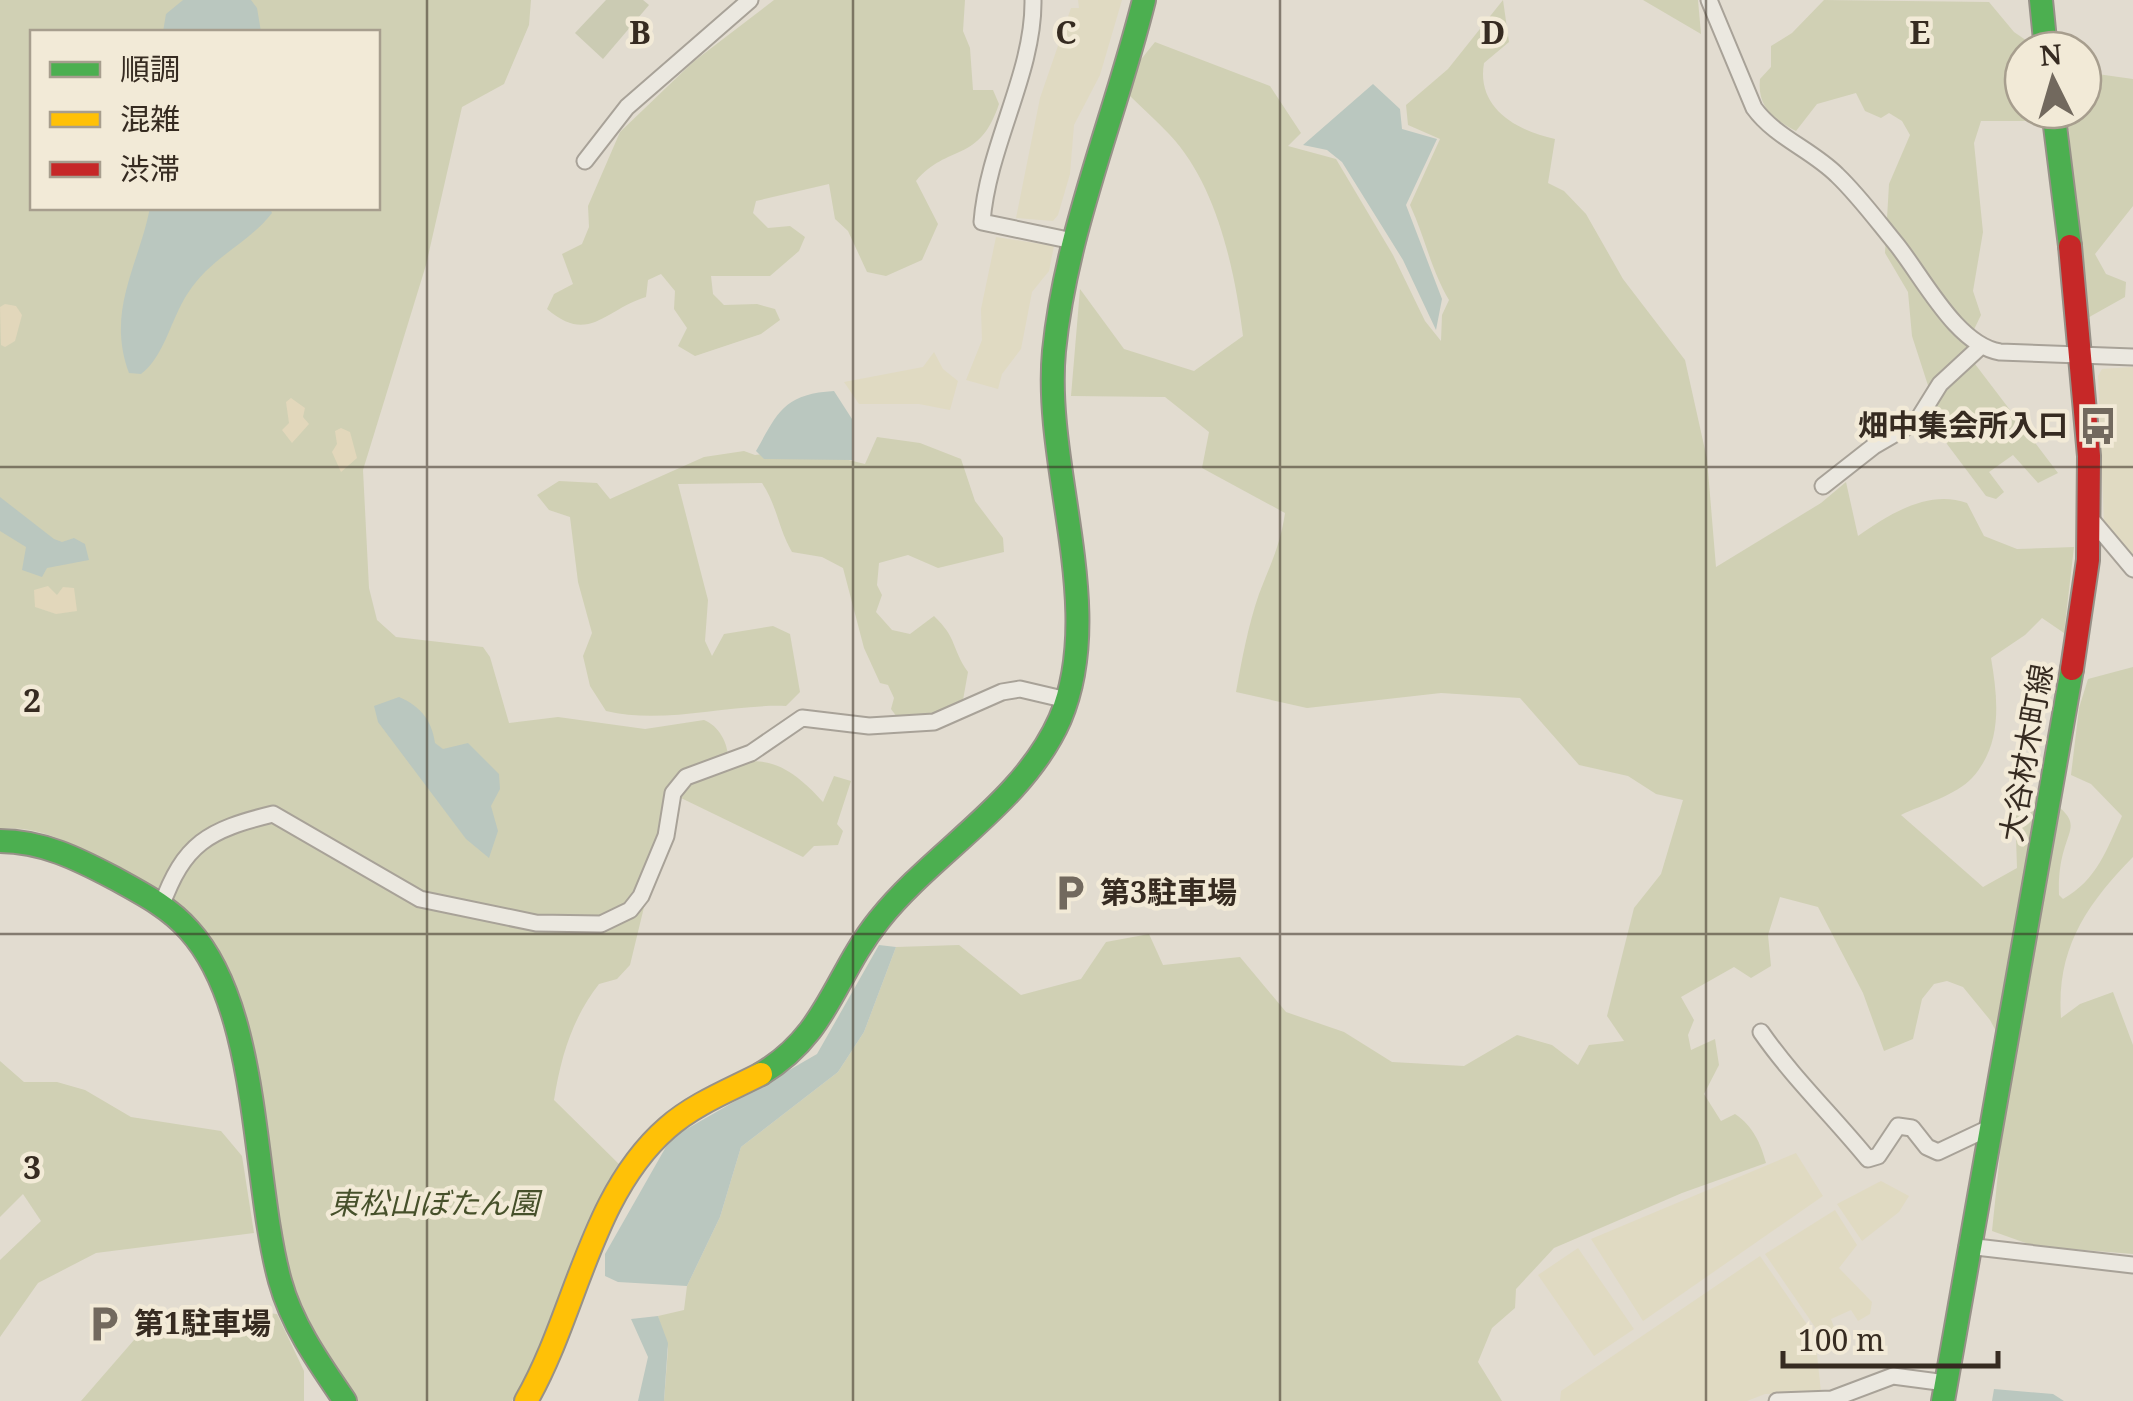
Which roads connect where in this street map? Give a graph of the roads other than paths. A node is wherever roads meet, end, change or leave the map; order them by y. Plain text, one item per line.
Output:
1 (750, 0) edge
2 (1033, 0) edge
3 (1144, 0) edge
4 (1709, 0) edge
5 (2041, 0) edge
6 (2044, 30) edge
7 (2055, 130) edge
8 (584, 161) dead end
9 (1073, 240) junction
10 (1979, 348) junction
11 (2083, 356) junction
12 (2133, 357) edge
13 (1823, 486) dead end
14 (2090, 519) junction
15 (2133, 569) edge
16 (1066, 700) junction
17 (0, 841) edge
18 (161, 908) junction
19 (1761, 1032) dead end
20 (1991, 1127) junction
21 (1967, 1246) junction
22 (2133, 1265) edge
23 (1944, 1392) edge
24 (345, 1401) edge
25 (526, 1401) edge
26 (1777, 1401) edge

1 - 8 street
2 - 9 street
3 - 9 street
4 - 10 street
5 - 6 street
7 - 11 street, 大谷材木町線
9 - 16 street
10 - 11 street
10 - 13 street
11 - 12 street
11 - 14 street, 大谷材木町線
14 - 15 street
14 - 20 street, 大谷材木町線
16 - 18 street
16 - 25 street
17 - 18 street
18 - 24 street
19 - 20 street
20 - 21 street, 大谷材木町線
21 - 22 street
21 - 23 street, 大谷材木町線
23 - 26 street

